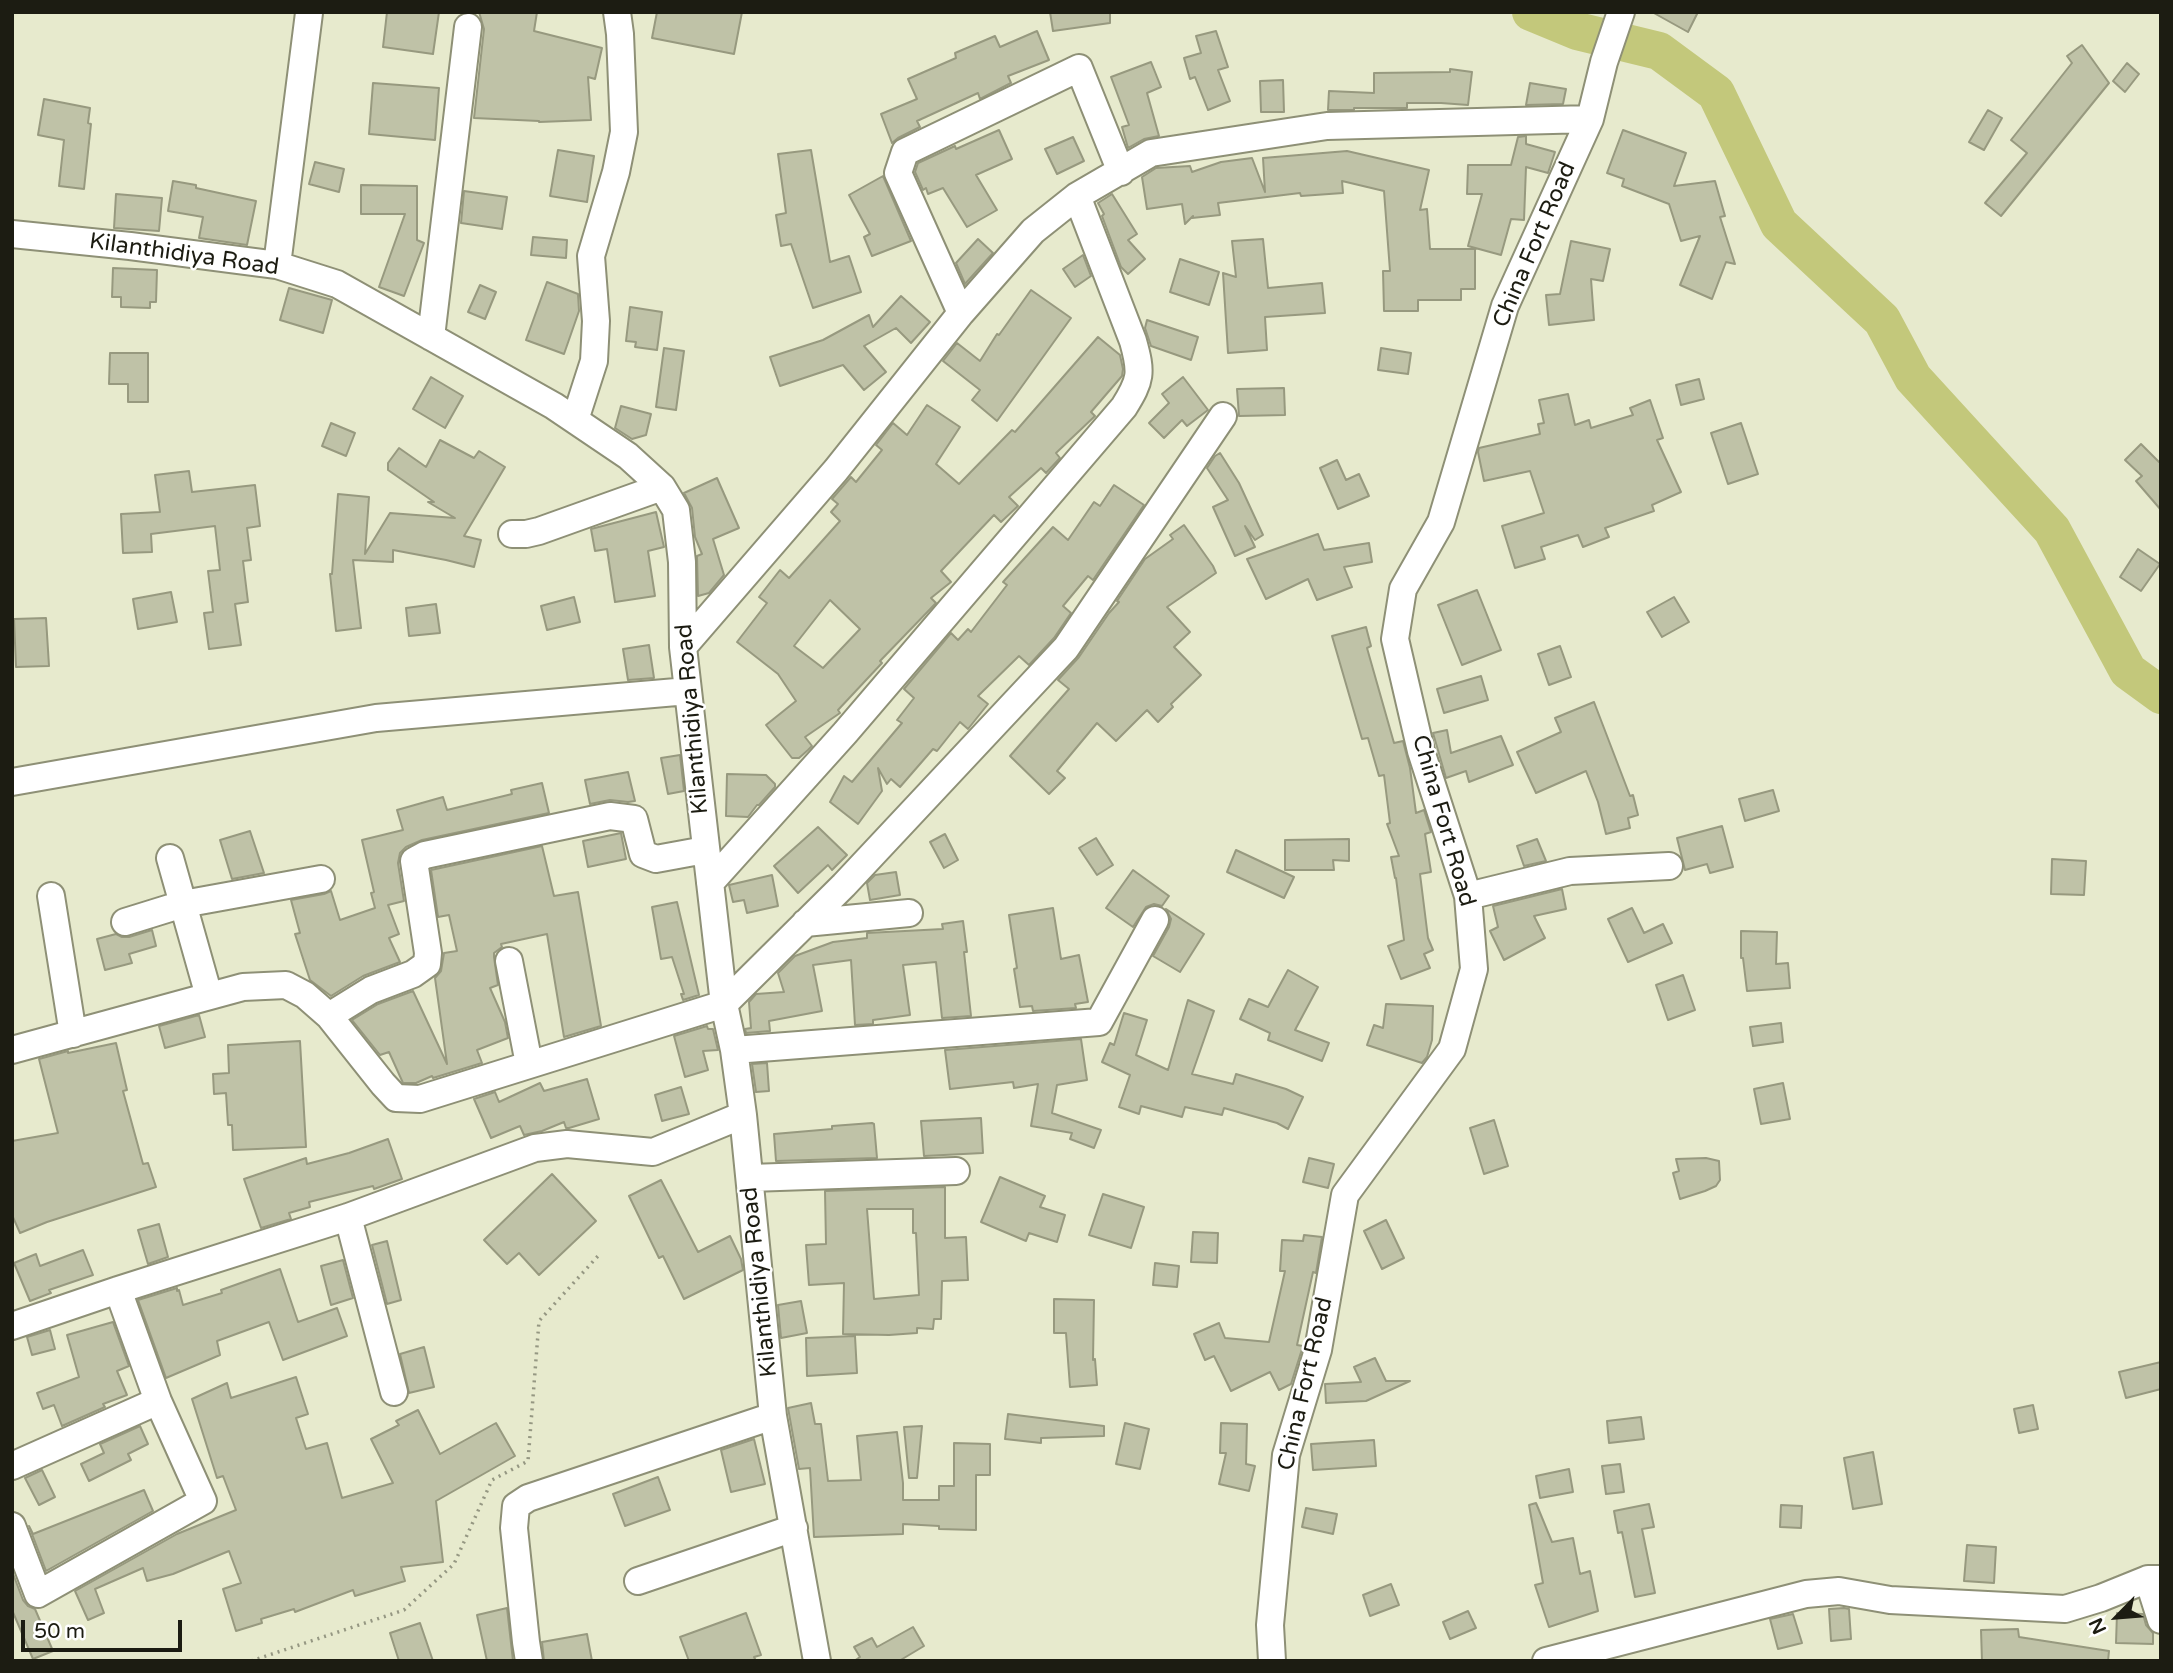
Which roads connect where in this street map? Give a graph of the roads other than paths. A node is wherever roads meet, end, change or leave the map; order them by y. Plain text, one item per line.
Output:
1 (617, 12) edge
2 (1621, 12) edge
3 (309, 13) edge
4 (468, 27) dead end
5 (1590, 119) junction
6 (1121, 172) junction
7 (1077, 196) junction
8 (12, 234) edge
9 (278, 265) junction
10 (961, 313) junction
11 (431, 337) junction
12 (1223, 416) dead end
13 (575, 420) junction
14 (662, 487) junction
15 (512, 534) dead end
16 (683, 647) junction
17 (688, 691) junction
18 (12, 782) edge
19 (705, 850) junction
20 (170, 858) dead end
21 (1669, 866) dead end
22 (321, 878) dead end
23 (710, 883) junction
24 (1468, 895) junction
25 (51, 896) dead end
26 (183, 904) junction
27 (909, 913) dead end
28 (1154, 920) dead end
29 (125, 922) dead end
30 (805, 923) junction
31 (509, 961) dead end
32 (209, 996) junction
33 (724, 1004) junction
34 (329, 1016) junction
35 (73, 1034) junction
36 (12, 1050) edge
37 (734, 1050) junction
38 (529, 1064) junction
39 (743, 1115) junction
40 (956, 1171) dead end
41 (750, 1178) junction
42 (348, 1217) junction
43 (118, 1290) junction
44 (12, 1326) edge
45 (394, 1392) dead end
46 (159, 1401) junction
47 (773, 1416) junction
48 (12, 1466) edge
49 (12, 1526) edge
50 (794, 1528) junction
51 (2154, 1579) edge
52 (638, 1581) dead end
53 (2161, 1620) edge
54 (529, 1661) edge
55 (817, 1661) edge
56 (1272, 1661) edge
57 (1546, 1661) edge

1 - 13 street
2 - 5 street, China Fort Road
3 - 9 street
4 - 11 street
5 - 6 street
5 - 24 street, China Fort Road
6 - 7 street
6 - 10 street
7 - 10 street
7 - 23 street
8 - 9 street, Kilanthidiya Road
9 - 11 street, Kilanthidiya Road
10 - 16 street
11 - 13 street, Kilanthidiya Road
12 - 30 street
13 - 14 street, Kilanthidiya Road
14 - 15 street
14 - 16 street, Kilanthidiya Road
16 - 17 street, Kilanthidiya Road
17 - 18 street
17 - 19 street, Kilanthidiya Road
19 - 23 street, Kilanthidiya Road
19 - 34 street
20 - 26 street
21 - 24 street
22 - 26 street
23 - 33 street, Kilanthidiya Road
24 - 56 street, China Fort Road
25 - 35 street
26 - 29 street
26 - 32 street
27 - 30 street
28 - 37 street
30 - 33 street
31 - 38 street
32 - 34 street
32 - 35 street
33 - 37 street, Kilanthidiya Road
33 - 38 street
34 - 38 street
35 - 36 street
37 - 39 street, Kilanthidiya Road
39 - 41 street, Kilanthidiya Road
39 - 42 street
40 - 41 street
41 - 47 street, Kilanthidiya Road
42 - 43 street
42 - 45 street
43 - 44 street
43 - 46 street
46 - 48 street
46 - 49 street
47 - 50 street, Kilanthidiya Road
47 - 54 street
50 - 52 street
50 - 55 street, Kilanthidiya Road
51 - 53 street
51 - 57 street

